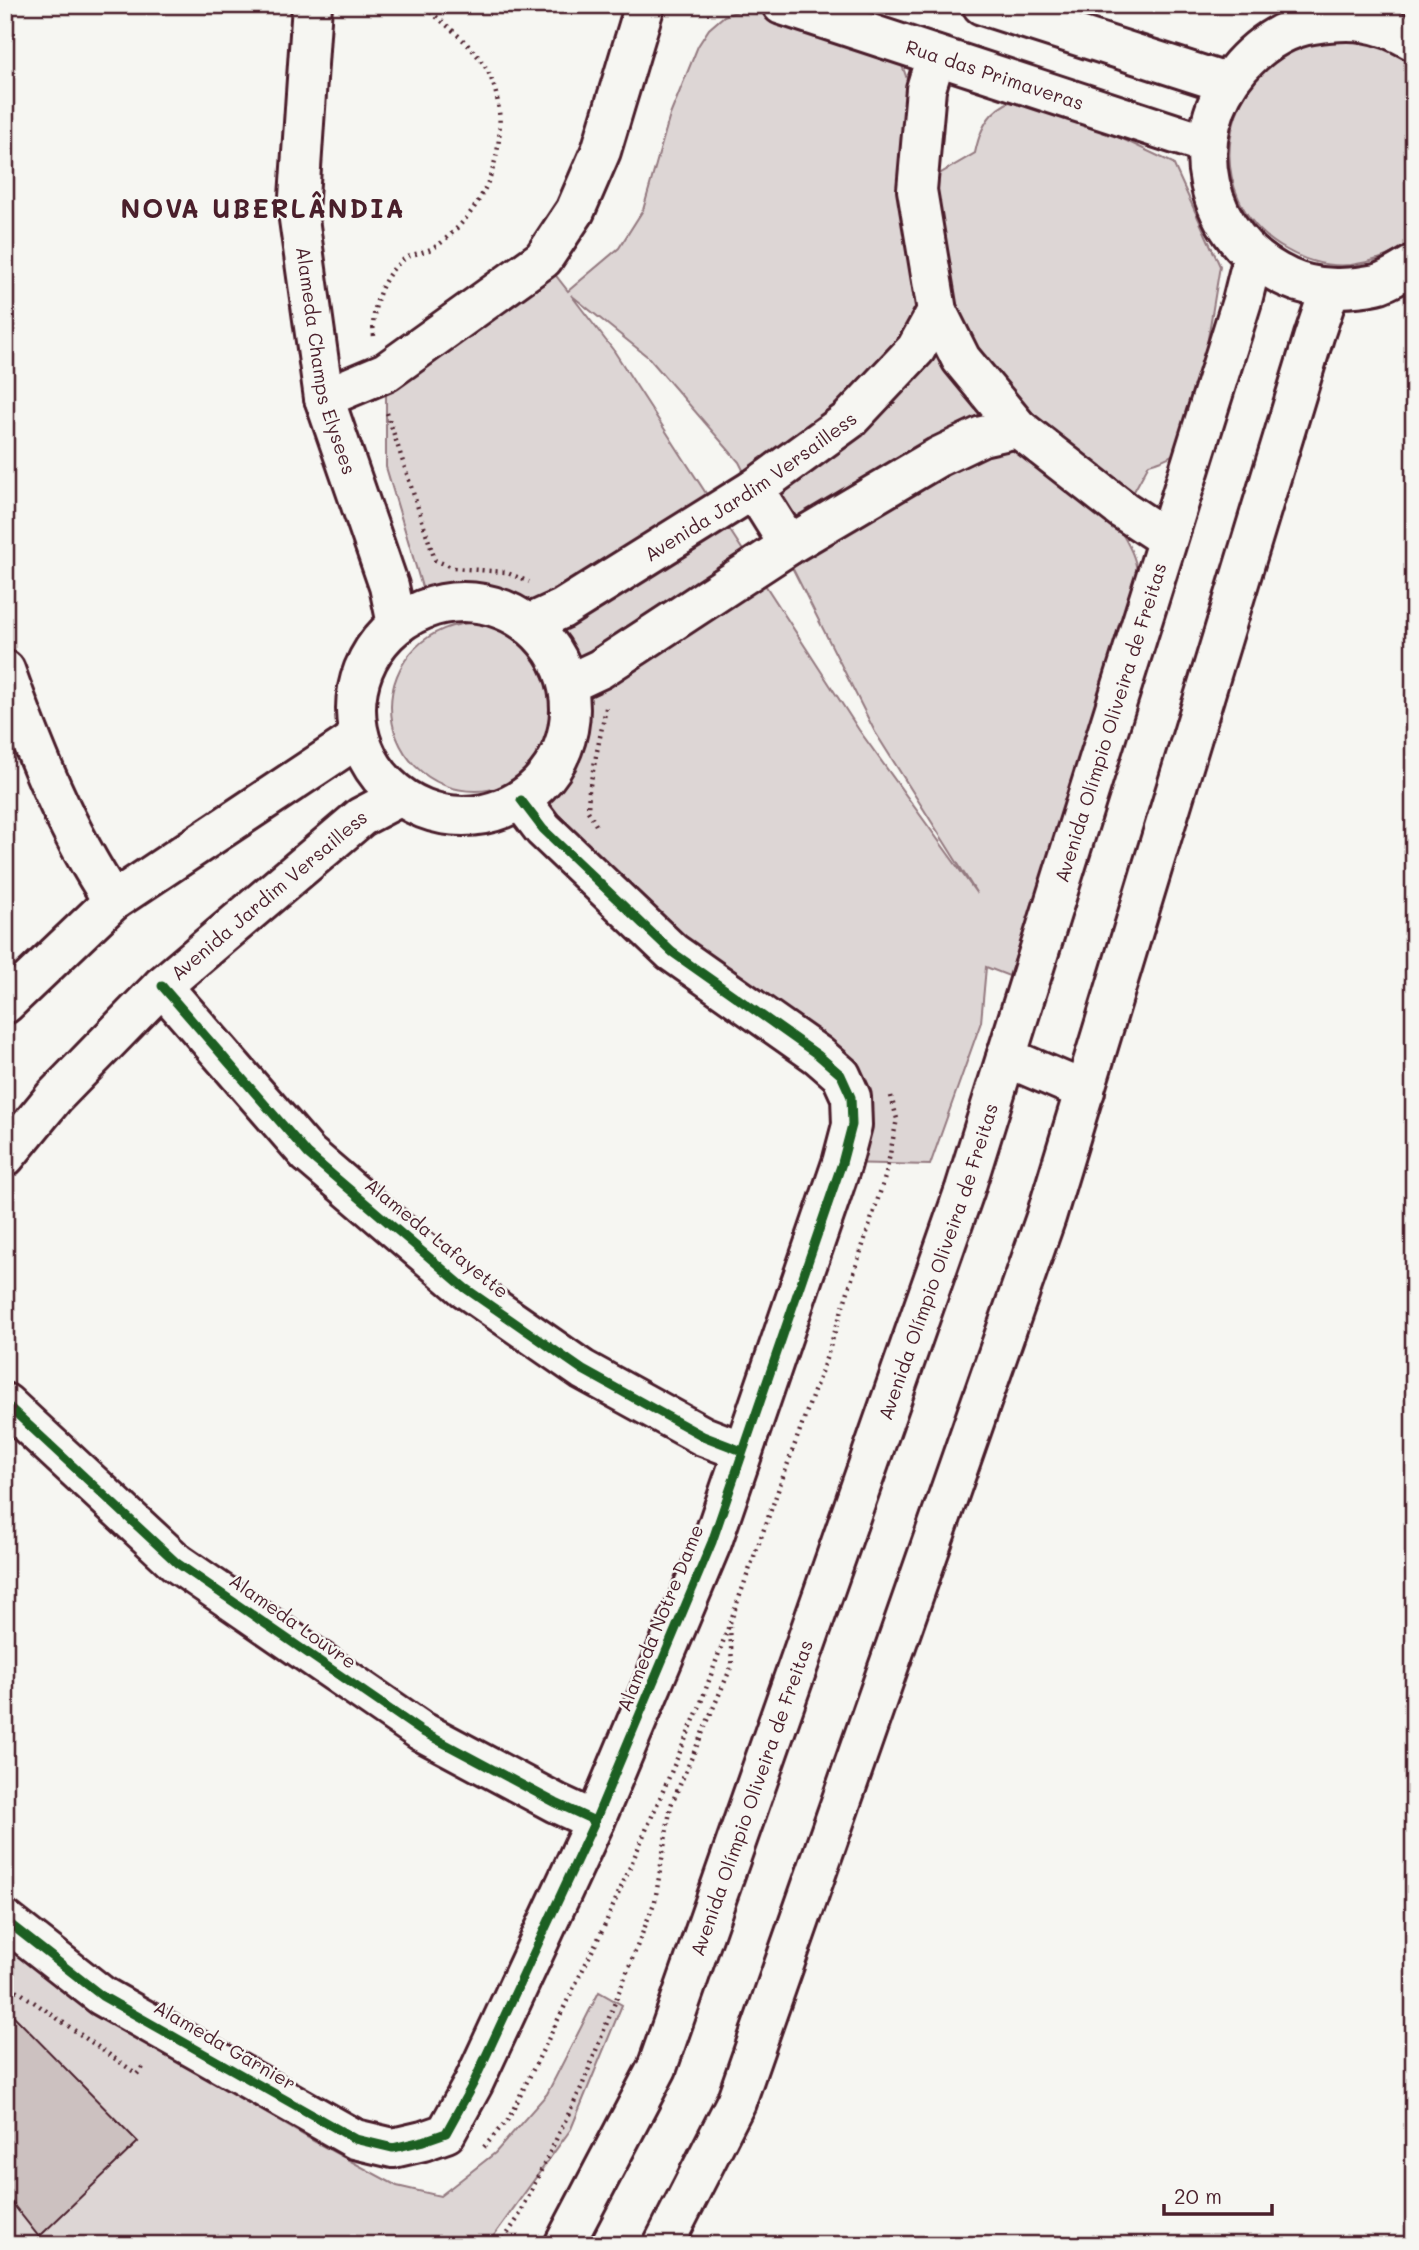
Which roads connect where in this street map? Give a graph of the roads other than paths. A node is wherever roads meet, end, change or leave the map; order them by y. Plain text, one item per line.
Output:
1 (312, 5) edge
2 (645, 5) edge
3 (782, 5) edge
4 (982, 5) edge
5 (1345, 12) edge
6 (1414, 41) edge
7 (936, 56) junction
8 (1226, 83) junction
9 (1206, 144) junction
10 (1253, 257) junction
11 (1414, 265) edge
12 (1330, 289) junction
13 (937, 311) junction
14 (324, 398) junction
15 (1018, 428) junction
16 (754, 489) junction
17 (1167, 539) junction
18 (789, 545) junction
19 (397, 624) junction
20 (529, 624) junction
21 (5, 670) edge
22 (584, 676) junction
23 (358, 737) junction
24 (399, 797) junction
25 (521, 800) junction
26 (113, 901) junction
27 (162, 986) junction
28 (5, 1004) edge
29 (1006, 1057) junction
30 (1085, 1091) junction
31 (5, 1157) edge
32 (5, 1403) edge
33 (742, 1451) junction
34 (595, 1821) junction
35 (5, 1920) edge
36 (446, 2133) joint
37 (564, 2245) edge
38 (663, 2245) edge

1 - 14 street, Alameda Champs Elysees
2 - 14 street
3 - 7 street, Rua das Primaveras
4 - 8 street
5 - 6 street
5 - 8 street
7 - 9 street, Rua das Primaveras
7 - 13 street
8 - 9 street
9 - 10 street
10 - 12 street
10 - 17 street, Avenida Olímpio Oliveira de Freitas
11 - 12 street
12 - 30 street
13 - 15 street
13 - 16 street, Avenida Jardim Versailless
14 - 19 street, Alameda Champs Elysees
15 - 17 street
15 - 18 street
16 - 18 street
16 - 20 street, Avenida Jardim Versailless
17 - 29 street, Avenida Olímpio Oliveira de Freitas
18 - 22 street
19 - 20 street
19 - 23 street
20 - 22 street
21 - 26 street
22 - 25 street
23 - 24 street
23 - 26 street
24 - 25 street
24 - 27 street, Avenida Jardim Versailless
25 - 33 street, Alameda Notre Dame
26 - 28 street
27 - 31 street, Avenida Jardim Versailless
27 - 33 street, Alameda Lafayette
29 - 30 street
29 - 37 street, Avenida Olímpio Oliveira de Freitas
30 - 38 street
32 - 34 street, Alameda Louvre
33 - 34 street, Alameda Notre Dame
34 - 36 street, Alameda Notre Dame
35 - 36 street, Alameda Garnier

